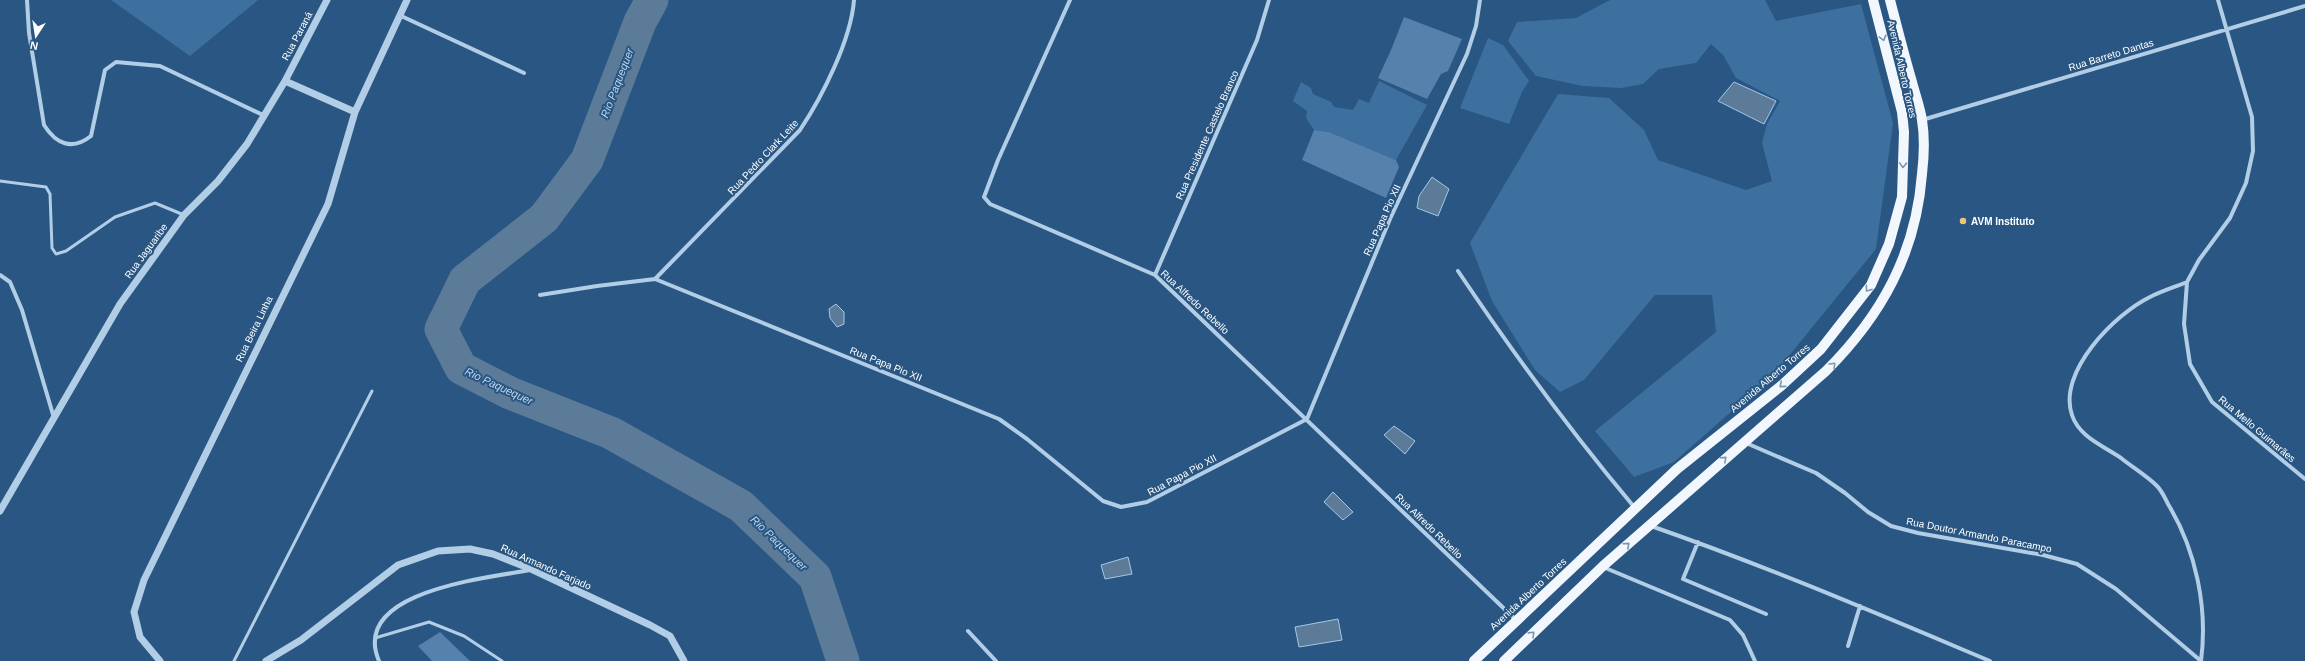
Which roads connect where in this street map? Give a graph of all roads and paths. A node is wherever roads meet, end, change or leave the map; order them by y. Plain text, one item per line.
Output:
1 (27, 0) edge
2 (327, 0) edge
3 (407, 0) edge
4 (854, 0) edge
5 (1070, 0) edge
6 (1270, 0) edge
7 (1480, 0) edge
8 (1873, 0) edge
9 (1890, 0) edge
10 (2218, 0) edge
11 (2305, 6) edge
12 (399, 15) junction
13 (2226, 28) junction
14 (524, 73) dead end
15 (285, 81) junction
16 (355, 112) junction
17 (264, 115) junction
18 (1922, 120) junction
19 (0, 181) edge
20 (184, 215) junction
21 (1458, 271) dead end
22 (0, 275) edge
23 (1155, 275) junction
24 (655, 279) junction
25 (2187, 282) junction
26 (540, 295) dead end
27 (372, 391) dead end
28 (54, 418) junction
29 (1307, 419) junction
30 (1744, 442) junction
31 (2305, 479) edge
32 (1636, 508) junction
33 (0, 511) edge
34 (1649, 525) junction
35 (1698, 542) junction
36 (1603, 566) junction
37 (531, 569) junction
38 (1860, 606) junction
39 (1766, 614) dead end
40 (1516, 620) junction
41 (968, 630) dead end
42 (375, 638) junction
43 (1848, 646) dead end
44 (160, 661) edge
45 (234, 661) edge
46 (266, 661) edge
47 (379, 661) edge
48 (502, 661) edge
49 (684, 661) edge
50 (996, 661) edge
51 (1474, 661) edge
52 (1504, 661) edge
53 (1756, 661) edge
54 (1990, 661) edge
55 (2201, 661) edge

1 - 17 street
2 - 15 street, Rua Paraná
3 - 12 street, Rua Beira Linha
4 - 24 street, Rua Pedro Clark Leite
5 - 23 street, Rua Alfredo Rebello
6 - 23 street, Rua Presidente Castelo Branco
7 - 29 street, Rua Papa Pio XII
8 -> 32 main road, Avenida Alberto Torres
9 - 18 main road, Avenida Alberto Torres
10 - 13 street, Rua Mello Guimarães
11 - 13 street, Rua Barreto Dantas
12 - 14 street
12 - 16 street, Rua Beira Linha
13 - 18 street, Rua Barreto Dantas
13 - 25 street, Rua Mello Guimarães
15 - 16 street
15 - 17 street, Rua Jaguaribe
16 - 44 street, Rua Beira Linha
17 - 20 street, Rua Jaguaribe
30 -> 18 main road, Avenida Alberto Torres
19 - 20 lane
20 - 28 street, Rua Jaguaribe
21 - 32 street
22 - 28 street
23 - 29 street, Rua Alfredo Rebello
24 - 26 street, Rua Papa Pio XII
24 - 29 street, Rua Papa Pio XII
25 - 31 street, Rua Mello Guimarães
25 - 55 street
27 - 45 lane
28 - 33 street, Rua Jaguaribe
29 - 40 street, Rua Alfredo Rebello
34 -> 30 main road, Avenida Alberto Torres
30 - 55 street, Rua Doutor Armando Paracampo
32 - 40 main road, Avenida Alberto Torres
34 - 35 street
36 -> 34 main road, Avenida Alberto Torres
35 - 38 street
35 - 39 street
52 -> 36 main road, Avenida Alberto Torres
36 - 53 street
37 - 42 street
37 - 46 street, Rua Armando Farjado
37 - 49 street, Rua Armando Farjado
38 - 43 street
38 - 54 street
40 - 51 main road, Avenida Alberto Torres
41 - 50 street
42 - 47 street
42 - 48 lane

